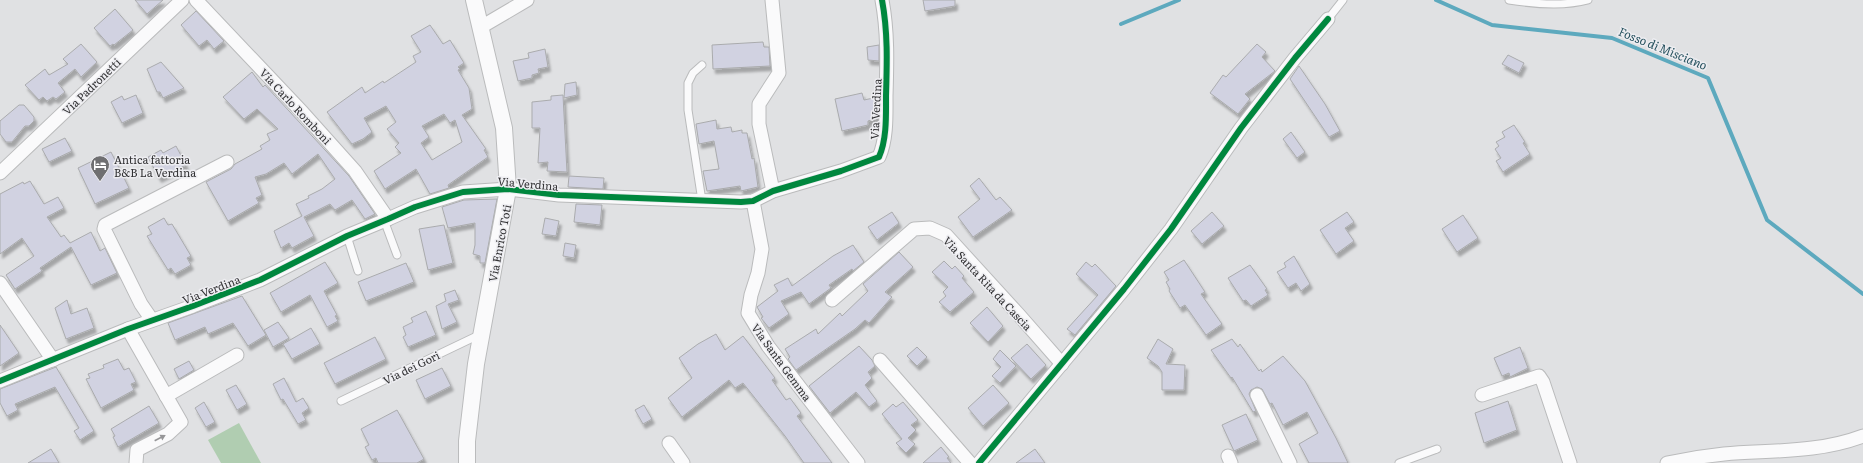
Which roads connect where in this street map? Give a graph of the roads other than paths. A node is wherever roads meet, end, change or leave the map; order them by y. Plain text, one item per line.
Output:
1 (182, 0) edge
2 (196, 0) edge
3 (474, 0) edge
4 (527, 0) edge
5 (772, 0) edge
6 (882, 0) edge
7 (1343, 0) edge
8 (1509, 0) edge
9 (1588, 0) edge
10 (1328, 19) joint
11 (481, 27) junction
12 (702, 65) dead end
13 (227, 162) dead end
14 (0, 173) edge
15 (508, 189) junction
16 (773, 191) junction
17 (702, 201) junction
18 (754, 201) junction
19 (386, 219) junction
20 (347, 236) junction
21 (397, 256) dead end
22 (358, 271) dead end
23 (0, 283) edge
24 (832, 300) dead end
25 (152, 320) junction
26 (128, 329) junction
27 (482, 334) junction
28 (237, 355) dead end
29 (53, 360) junction
30 (880, 360) dead end
31 (1062, 364) junction
32 (0, 382) edge
33 (1482, 395) dead end
34 (166, 396) junction
35 (1257, 396) dead end
36 (340, 401) dead end
37 (1863, 436) edge
38 (668, 443) dead end
39 (1437, 449) dead end
40 (136, 463) edge
41 (467, 463) edge
42 (683, 463) edge
43 (858, 463) edge
44 (970, 463) edge
45 (979, 463) edge
46 (1290, 463) edge
47 (1399, 463) edge
48 (1570, 463) edge
49 (1667, 463) edge

1 - 14 street, Via Padronetti
2 - 19 street, Via Carlo Romboni
3 - 11 street, Via Enrico Toti
4 - 11 street
5 - 16 street
6 - 16 street, Via Verdina
7 - 10 lane
8 - 9 lane
10 - 31 street
11 - 15 street, Via Enrico Toti
12 - 17 lane
13 - 25 street
15 - 17 street, Via Verdina
15 - 19 street, Via Verdina
15 - 27 street, Via Enrico Toti
16 - 18 street, Via Verdina
17 - 18 street, Via Verdina
18 - 43 street, Via Santa Gemma
19 - 20 street, Via Verdina
19 - 21 lane
20 - 22 lane
20 - 25 street, Via Verdina
23 - 29 street
24 - 31 street, Via Santa Rita da Cascia
25 - 26 street, Via Verdina
26 - 29 street, Via Verdina
26 - 34 street
27 - 36 lane, Via dei Gori
27 - 41 street, Via Enrico Toti
28 - 34 street
29 - 32 street, Via Verdina
30 - 44 street
31 - 45 street
33 - 48 street
40 -> 34 street
35 - 46 street
37 - 49 street
38 - 42 street
39 - 47 lane

